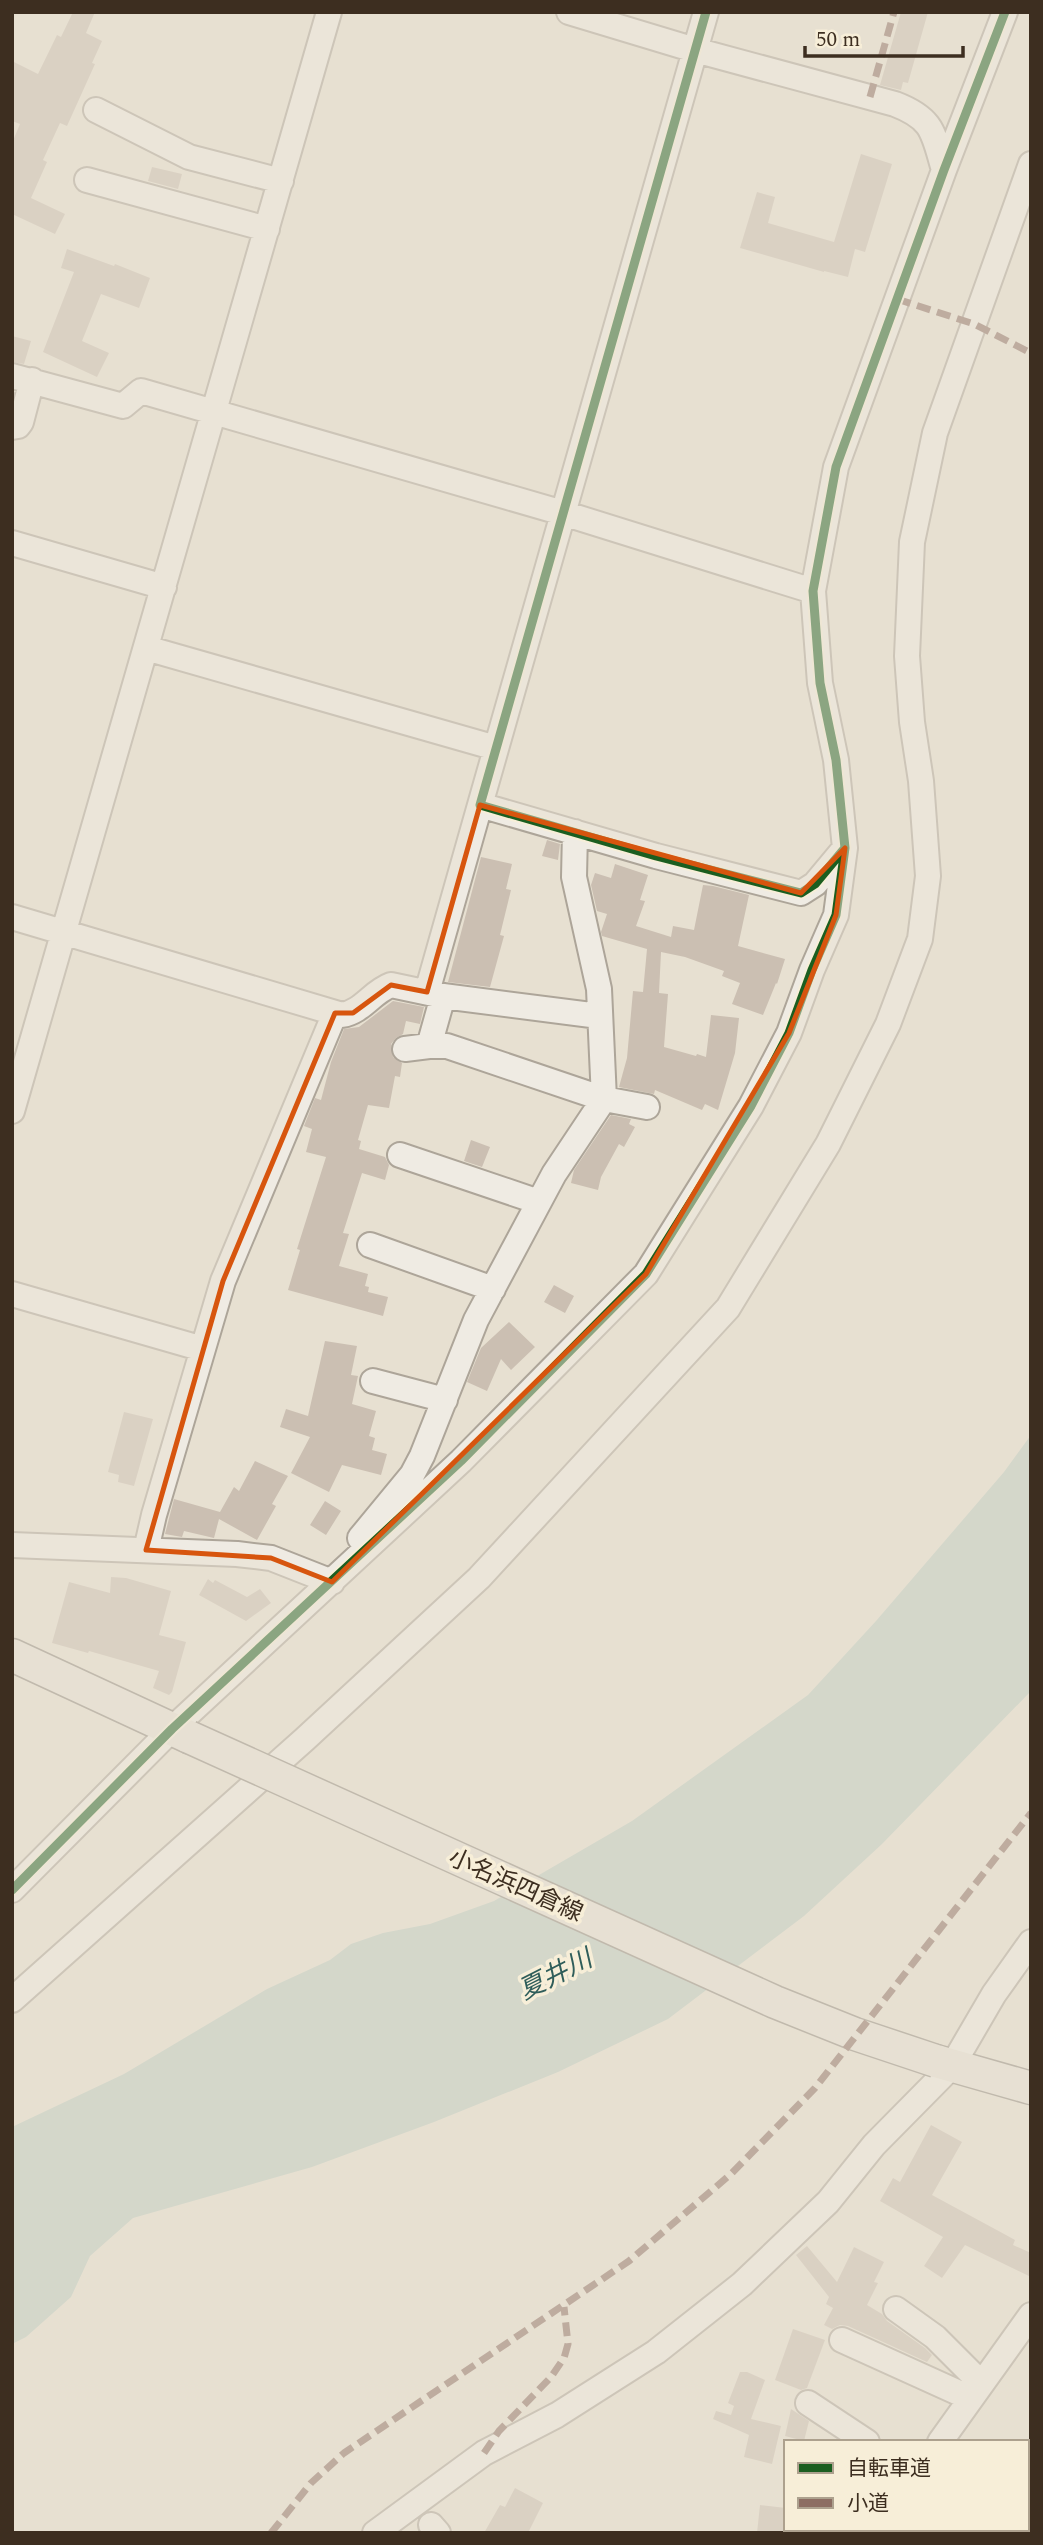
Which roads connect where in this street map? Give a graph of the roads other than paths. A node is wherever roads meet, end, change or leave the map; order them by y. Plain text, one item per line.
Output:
1 (329, 12) edge
2 (569, 12) edge
3 (706, 12) edge
4 (1005, 12) edge
5 (695, 50) junction
6 (970, 104) junction
7 (96, 110) dead end
8 (919, 115) junction
9 (1031, 164) edge
10 (944, 170) junction
11 (87, 180) dead end
12 (281, 181) junction
13 (267, 229) junction
14 (22, 378) edge
15 (214, 413) junction
16 (12, 427) edge
17 (563, 513) junction
18 (12, 543) edge
19 (164, 587) junction
20 (813, 592) junction
21 (146, 648) junction
22 (496, 748) junction
23 (480, 805) junction
24 (575, 832) junction
25 (845, 848) junction
26 (12, 917) edge
27 (64, 932) junction
28 (435, 994) junction
29 (335, 1013) junction
30 (599, 1016) junction
31 (604, 1099) junction
32 (648, 1107) dead end
33 (12, 1111) edge
34 (400, 1155) dead end
35 (539, 1202) junction
36 (370, 1245) dead end
37 (493, 1289) junction
38 (12, 1294) edge
39 (203, 1349) junction
40 (373, 1381) dead end
41 (444, 1400) junction
42 (12, 1545) edge
43 (146, 1550) junction
44 (339, 1576) junction
45 (12, 1655) edge
46 (181, 1733) junction
47 (39, 1866) junction
48 (12, 1873) edge
49 (12, 1890) edge
50 (1031, 1942) edge
51 (12, 2000) edge
52 (944, 2064) junction
53 (1031, 2088) edge
54 (896, 2309) dead end
55 (1031, 2315) edge
56 (842, 2340) dead end
57 (975, 2391) junction
58 (808, 2403) dead end
59 (864, 2440) edge
60 (941, 2440) edge
61 (375, 2533) edge

1 - 12 street
2 - 5 street
3 - 5 street
4 - 6 street
5 - 8 street
5 - 17 street
6 - 8 street
6 - 10 street
7 - 12 street
8 - 10 street
9 - 51 street
10 - 20 street
11 - 13 street
12 - 13 street
13 - 15 street
14 - 15 street
14 - 16 street
15 - 17 street
15 - 19 street
17 - 20 street
17 - 22 street
18 - 19 street
19 - 21 street
20 - 25 street
21 - 22 street
21 - 27 street
22 - 23 street
23 - 24 street
23 - 28 street
24 - 25 street
24 - 30 street
25 - 44 street
26 - 27 street
27 - 29 street
27 - 33 street
28 - 29 street
28 - 30 street
28 - 31 street
29 - 39 street
30 - 31 street
31 - 32 street
31 - 35 street
34 - 35 street
35 - 37 street
36 - 37 street
37 - 41 street
38 - 39 street
39 - 43 street
40 - 41 street
41 - 44 street
42 - 43 street
43 - 44 street
44 - 46 street
45 - 46 main road, 小名浜四倉線
46 - 47 street
46 - 52 main road, 小名浜四倉線, bridge
47 - 48 street
47 - 49 street
50 - 52 street
52 - 53 main road, 小名浜四倉線
52 - 61 street
54 - 57 street
55 - 57 street
56 - 57 street
57 - 60 street
58 - 59 street

